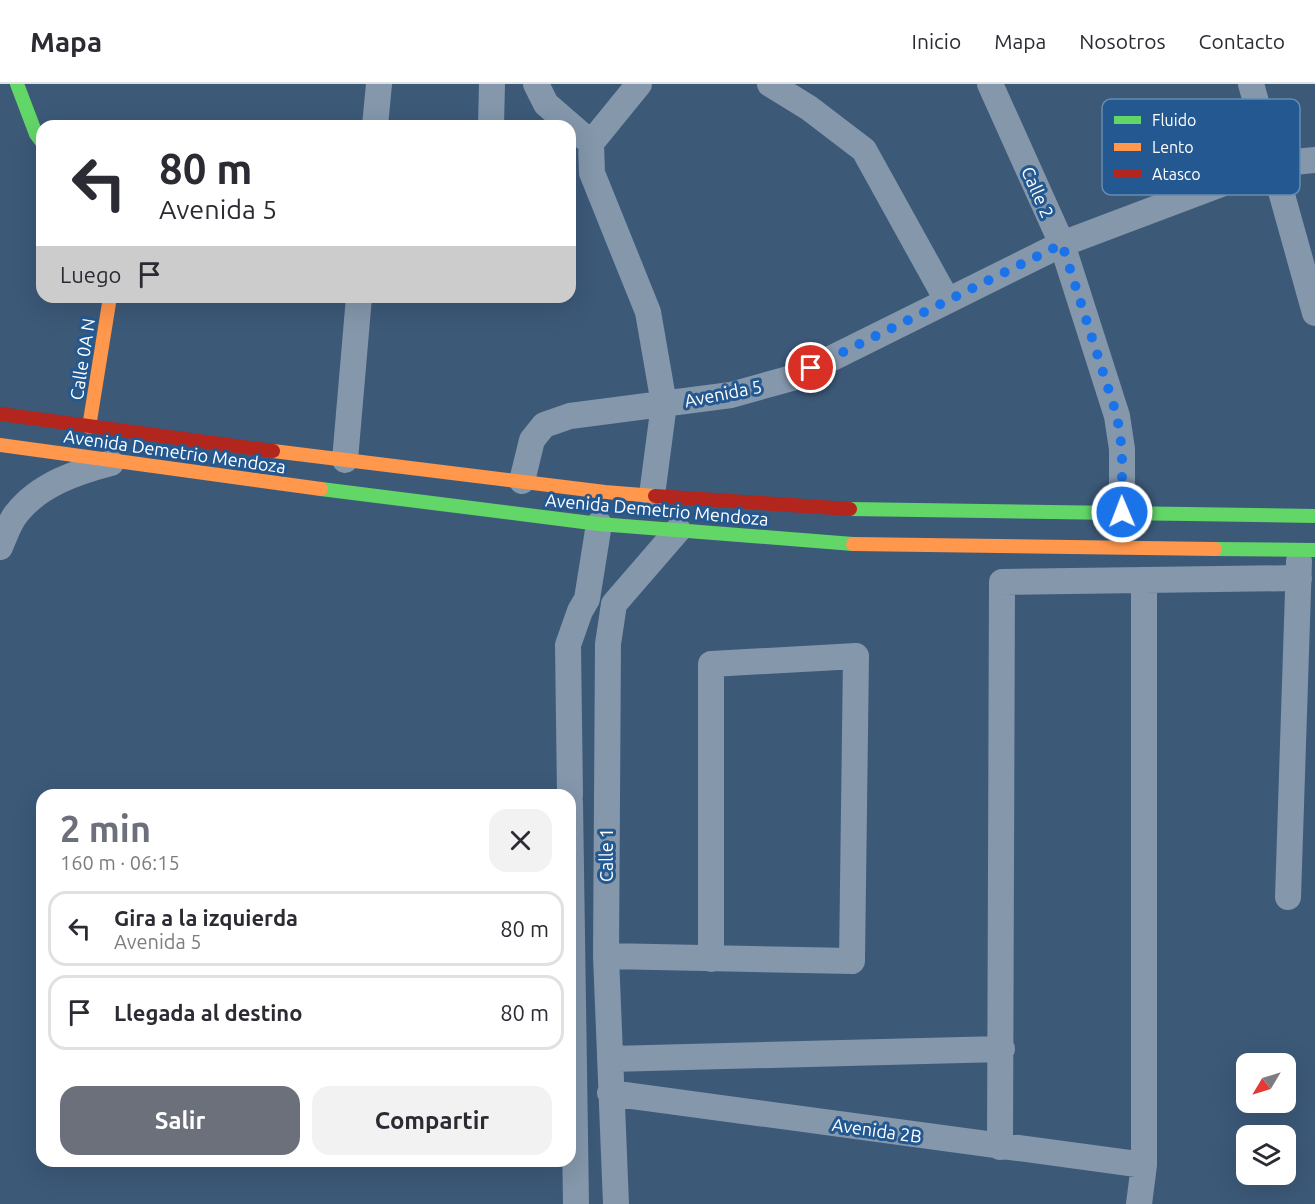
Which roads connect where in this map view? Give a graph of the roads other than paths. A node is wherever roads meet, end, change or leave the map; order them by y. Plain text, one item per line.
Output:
1 (17, 84) edge
2 (379, 84) edge
3 (492, 84) edge
4 (536, 84) edge
5 (639, 84) edge
6 (770, 84) edge
7 (990, 84) edge
8 (1251, 84) edge
9 (1255, 99) edge
10 (376, 120) edge
11 (491, 120) edge
12 (564, 120) edge
13 (576, 130) edge
14 (36, 134) edge
15 (591, 143) junction
16 (1315, 160) edge
17 (1300, 161) edge
18 (1192, 195) edge
19 (1283, 195) edge
20 (1062, 244) junction
21 (947, 300) junction
22 (109, 303) edge
23 (358, 303) edge
24 (1315, 313) edge
25 (664, 404) junction
26 (0, 414) edge
27 (89, 427) junction
28 (0, 445) edge
29 (345, 460) junction
30 (115, 462) junction
31 (522, 481) junction
32 (652, 495) junction
33 (1122, 512) junction
34 (1315, 516) edge
35 (599, 524) junction
36 (678, 530) junction
37 (0, 547) edge
38 (1307, 550) edge
39 (1299, 578) junction
40 (1144, 581) junction
41 (587, 599) junction
42 (615, 604) junction
43 (570, 789) edge
44 (1288, 897) dead end
45 (606, 956) junction
46 (711, 958) junction
47 (1002, 1049) junction
48 (610, 1059) junction
49 (610, 1093) junction
50 (1000, 1147) junction
51 (1144, 1165) junction
52 (575, 1167) edge
53 (576, 1204) edge
54 (616, 1204) edge
55 (1139, 1204) edge

1 - 14 main road
2 - 10 street
3 - 11 street
4 - 12 street
5 - 15 street
6 - 21 street
7 - 20 street, Calle 2
8 - 9 street
13 - 15 street
15 - 25 street
16 - 17 street, Avenida 5
18 - 20 street, Avenida 5
19 - 24 street
20 - 21 street, Avenida 5
20 - 33 street, Calle 2
21 - 25 street, Avenida 5
22 - 27 main road, Calle 0A N
23 - 29 street
25 - 31 street, Avenida 5
25 - 32 street
26 - 27 main road, Avenida Demetrio Mendoza
27 - 29 main road, Avenida Demetrio Mendoza
28 - 30 main road, Avenida Demetrio Mendoza
29 - 31 main road, Avenida Demetrio Mendoza
30 - 35 main road, Avenida Demetrio Mendoza
30 - 37 street
31 - 32 main road, Avenida Demetrio Mendoza
32 - 33 main road, Avenida Demetrio Mendoza
33 - 34 main road, Avenida Demetrio Mendoza
35 - 36 main road, Avenida Demetrio Mendoza
35 - 41 street
36 - 38 main road, Avenida Demetrio Mendoza
36 - 42 street
38 - 39 street
39 - 40 street
39 - 44 street
40 - 47 street
40 - 51 street
41 - 42 street
41 - 43 street
42 - 45 street, Calle 1
45 - 46 street
45 - 48 street, Calle 1
46 - 46 street
47 - 48 street
47 - 50 street
48 - 49 street, Calle 1
49 - 50 street, Avenida 2B
49 - 54 street, Calle 1
50 - 51 street, Avenida 2B
51 - 55 street
52 - 53 street, Calle 1

